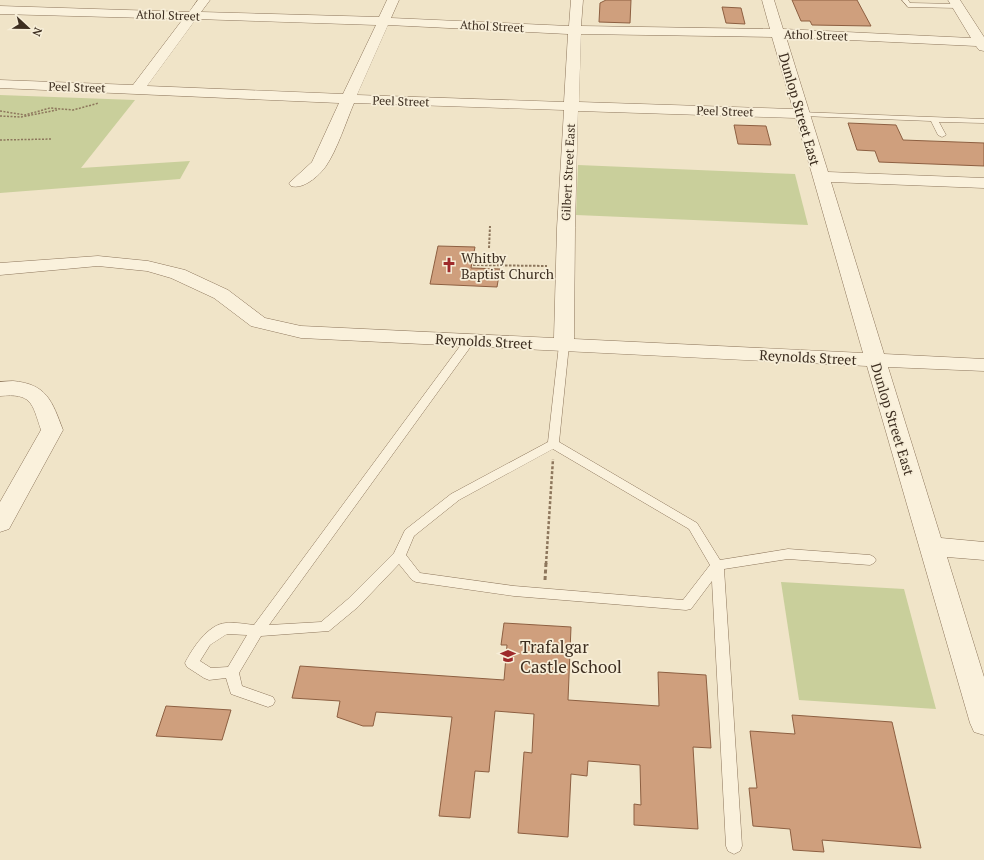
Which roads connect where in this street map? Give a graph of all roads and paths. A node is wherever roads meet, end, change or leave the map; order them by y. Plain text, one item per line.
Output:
1 (12, 0) edge
2 (204, 0) edge
3 (392, 0) edge
4 (577, 0) edge
5 (768, 0) edge
6 (905, 0) edge
7 (956, 3) edge
8 (0, 10) edge
9 (192, 16) junction
10 (384, 21) junction
11 (574, 30) junction
12 (778, 33) junction
13 (983, 43) edge
14 (0, 84) edge
15 (138, 89) junction
16 (349, 99) junction
17 (102, 102) dead end
18 (572, 106) junction
19 (61, 109) junction
20 (0, 111) edge
21 (802, 114) junction
22 (0, 116) edge
23 (934, 119) junction
24 (984, 120) edge
25 (942, 135) dead end
26 (52, 139) dead end
27 (0, 140) edge
28 (821, 177) junction
29 (297, 182) dead end
30 (984, 183) edge
31 (490, 226) dead end
32 (489, 248) dead end
33 (473, 265) dead end
34 (565, 266) junction
35 (0, 269) edge
36 (470, 340) junction
37 (564, 345) junction
38 (874, 360) junction
39 (984, 365) edge
40 (0, 389) edge
41 (553, 444) junction
42 (0, 523) edge
43 (932, 547) junction
44 (984, 551) edge
45 (399, 556) junction
46 (870, 560) dead end
47 (717, 565) junction
48 (544, 594) junction
49 (257, 631) junction
50 (232, 672) junction
51 (268, 701) dead end
52 (984, 723) edge
53 (734, 846) dead end

1 - 8 street
2 - 9 street
3 - 10 street
4 - 11 street, Gilbert Street East
5 - 12 street, Dunlop Street East
6 - 7 lane
7 - 13 street
8 - 9 street, Athol Street
9 - 10 street, Athol Street
9 - 15 street
10 - 11 street, Athol Street
10 - 16 street
11 - 12 street, Athol Street
11 - 18 street, Gilbert Street East
12 - 13 street, Athol Street
12 - 21 street, Dunlop Street East
14 - 15 street, Peel Street
15 - 16 street, Peel Street
16 - 18 street, Peel Street
16 - 29 street
17 - 19 path
18 - 21 street, Peel Street
18 - 34 street, Gilbert Street East
19 - 20 path
19 - 22 path
21 - 23 lane
21 - 28 street, Dunlop Street East
23 - 24 lane
23 - 25 lane
26 - 27 path
28 - 30 street
28 - 38 street, Dunlop Street East
31 - 32 path
33 - 34 path
34 - 37 street, Gilbert Street East
35 - 36 street, Reynolds Street
36 - 37 street, Reynolds Street
36 - 49 lane
37 - 38 street, Reynolds Street
37 - 41 lane
38 - 39 street, Reynolds Street
38 - 43 street, Dunlop Street East
40 - 42 street
41 - 45 lane
41 - 47 lane
41 - 48 path
43 - 44 street
43 - 52 street, Dunlop Street East
45 - 48 lane
45 - 49 lane
46 - 47 lane
47 - 48 lane
47 - 53 lane
49 - 50 lane
49 - 50 lane
50 - 51 lane

